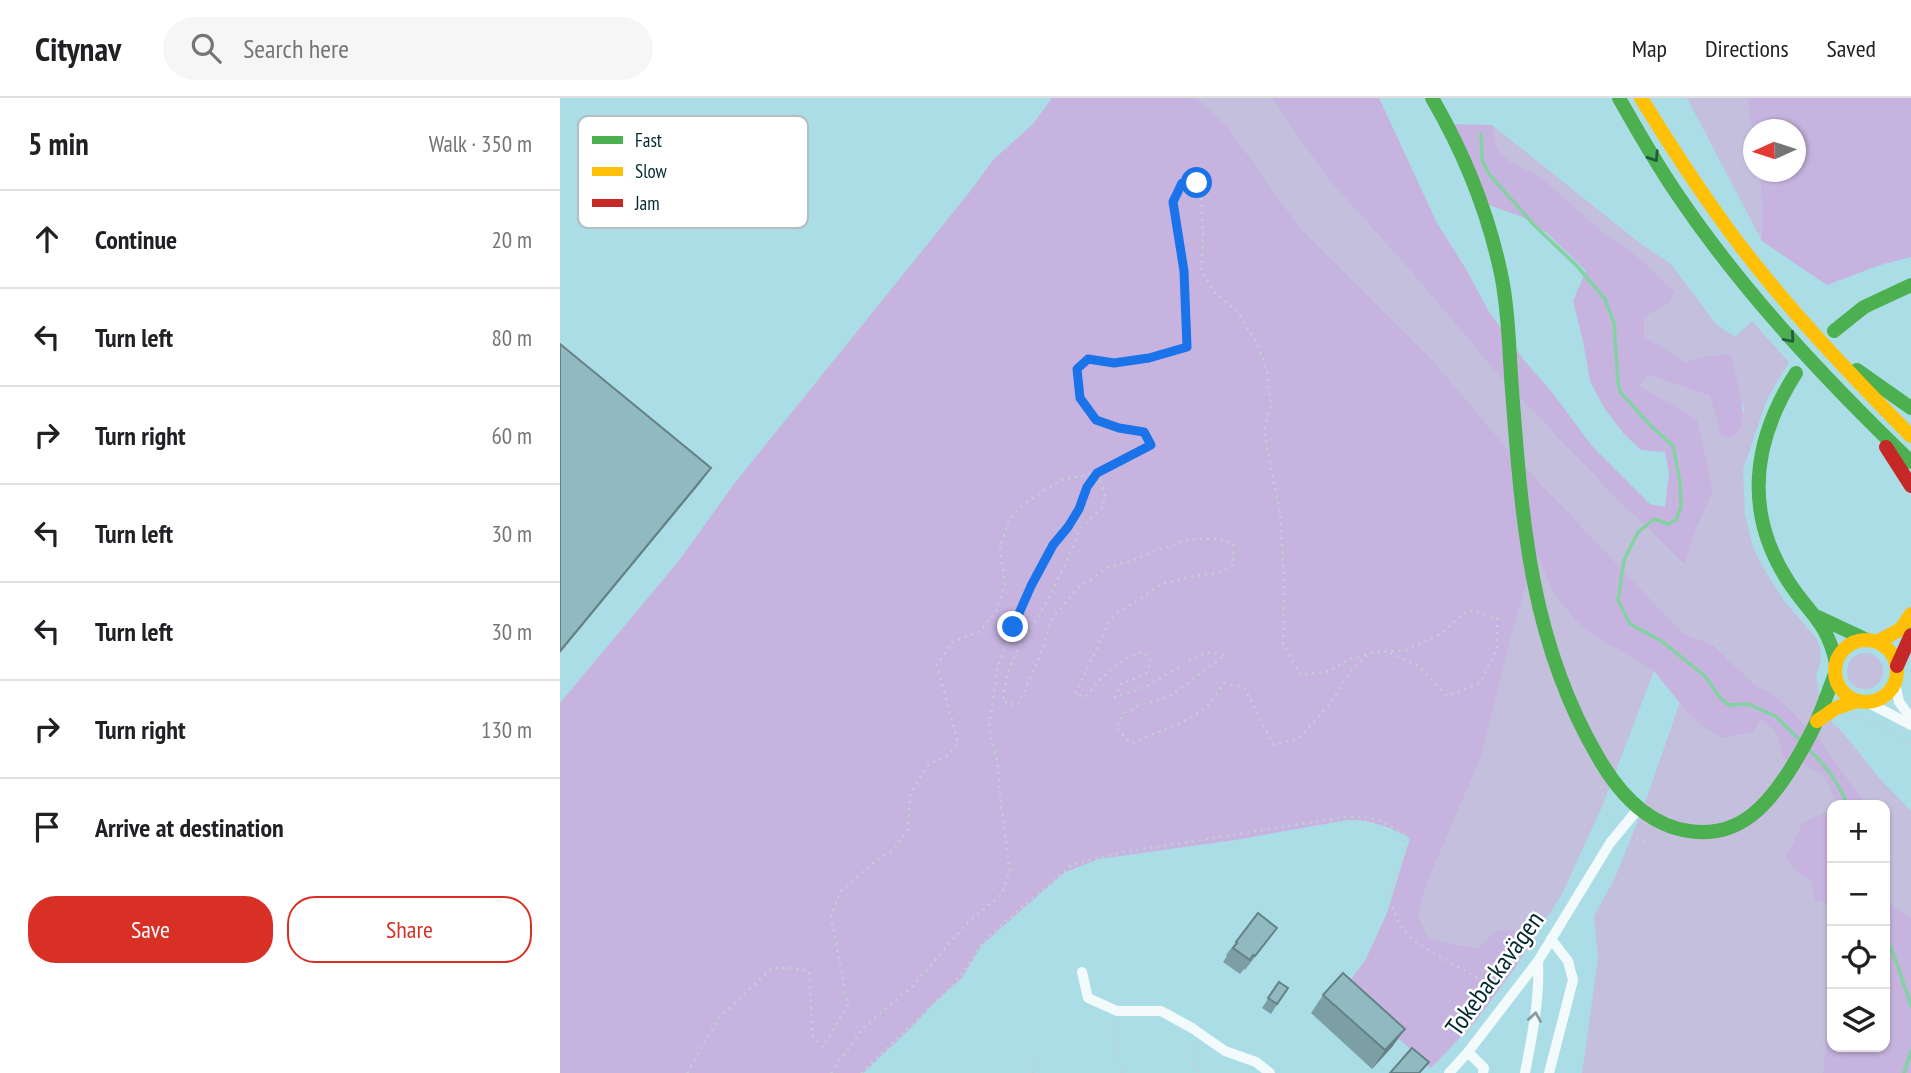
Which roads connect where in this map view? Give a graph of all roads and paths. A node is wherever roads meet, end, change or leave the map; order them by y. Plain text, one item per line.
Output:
1 (1432, 98) edge
2 (1619, 98) edge
3 (1641, 98) edge
4 (1911, 285) edge
5 (1834, 331) dead end
6 (1822, 345) junction
7 (1796, 373) dead end
8 (1911, 408) edge
9 (1873, 426) junction
10 (1911, 436) edge
11 (1911, 462) edge
12 (1097, 473) junction
13 (1911, 486) edge
14 (1911, 614) edge
15 (1818, 617) junction
16 (1911, 635) edge
17 (1872, 641) junction
18 (1388, 652) junction
19 (1370, 653) junction
20 (1897, 666) junction
21 (1835, 668) junction
22 (1895, 682) junction
23 (1862, 701) junction
24 (1854, 717) dead end
25 (1911, 718) edge
26 (1817, 721) junction
27 (1911, 725) edge
28 (1911, 744) edge
29 (1601, 783) dead end
30 (1638, 809) junction
31 (1623, 828) junction
32 (1670, 840) dead end
33 (1551, 939) junction
34 (1538, 961) junction
35 (1082, 972) dead end
36 (1510, 996) junction
37 (1117, 1011) junction
38 (1192, 1028) junction
39 (1468, 1052) junction
40 (1036, 1054) dead end
41 (687, 1073) edge
42 (831, 1073) edge
43 (861, 1073) edge
44 (1033, 1073) edge
45 (1122, 1073) edge
46 (1199, 1073) edge
47 (1270, 1073) edge
48 (1449, 1073) edge
49 (1483, 1073) edge
50 (1525, 1073) edge
51 (1549, 1073) edge

1 - 30 main road
2 -> 9 main road
3 - 6 main road
4 - 5 main road
6 - 8 main road
6 - 10 main road
7 - 15 main road
9 - 11 main road
9 - 13 main road
12 - 19 path
12 - 19 path
12 - 41 path
12 - 42 path
14 - 17 main road
15 - 17 main road
15 - 21 main road
16 - 20 main road
17 - 20 main road
17 - 21 main road
18 - 18 path
18 - 19 path
20 - 22 main road
21 - 23 main road
21 - 26 main road
22 - 23 main road
22 - 25 street
23 - 26 main road
23 - 27 street
24 - 28 path
26 - 30 main road
29 - 31 path
30 - 31 street, Tokebackavägen
31 - 32 path
31 - 33 street, Tokebackavägen
33 - 34 street, Tokebackavägen
33 - 51 street
34 - 36 street, Tokebackavägen
50 -> 34 street
35 - 37 street
36 - 39 street, Tokebackavägen
36 - 43 path
37 - 38 street
37 - 45 path
38 - 46 path
38 - 47 street
39 - 48 street, Tokebackavägen
39 - 49 street
40 - 44 path

